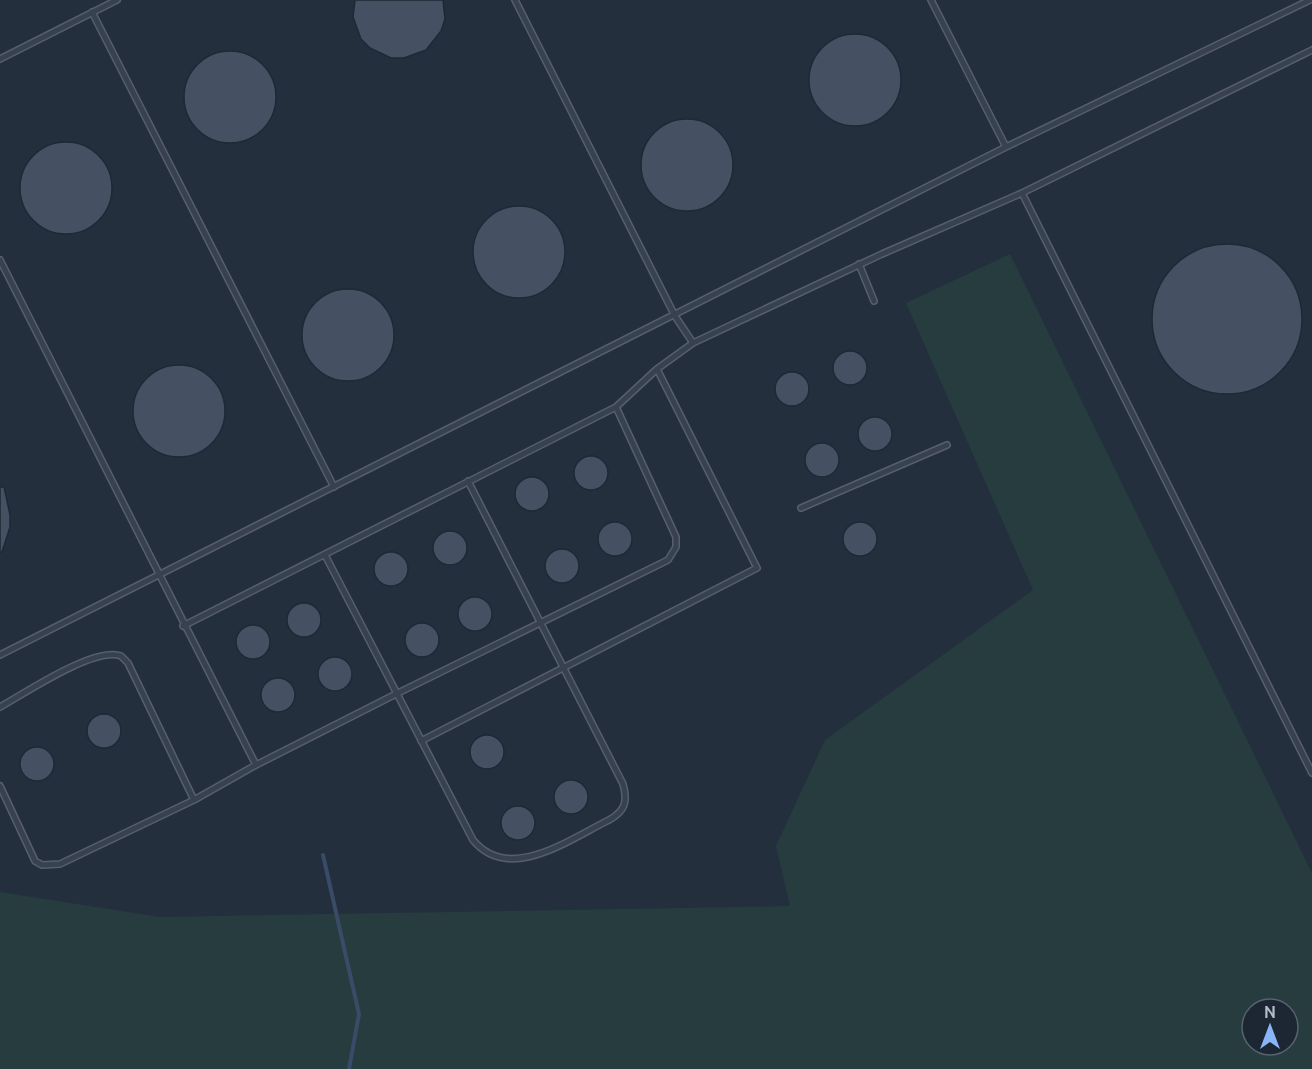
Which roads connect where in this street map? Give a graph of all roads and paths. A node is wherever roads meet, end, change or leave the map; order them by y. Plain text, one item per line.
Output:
1 (117, 0) edge
2 (515, 0) edge
3 (931, 0) edge
4 (1310, 0) edge
5 (92, 12) junction
6 (1312, 50) edge
7 (0, 59) edge
8 (1006, 147) junction
9 (1022, 194) junction
10 (0, 260) edge
11 (859, 264) junction
12 (874, 301) dead end
13 (675, 316) junction
14 (693, 343) junction
15 (657, 369) junction
16 (616, 407) junction
17 (947, 445) dead end
18 (468, 481) junction
19 (334, 487) junction
20 (801, 508) dead end
21 (325, 555) junction
22 (160, 576) junction
23 (539, 624) junction
24 (183, 626) junction
25 (0, 655) edge
26 (562, 667) junction
27 (396, 694) junction
28 (0, 707) edge
29 (421, 741) junction
30 (256, 765) junction
31 (1312, 773) edge
32 (0, 786) edge
33 (194, 800) junction

1 - 5 lane
2 - 13 lane
3 - 8 lane
4 - 8 lane
5 - 7 lane
5 - 19 lane
6 - 9 lane
8 - 13 lane
9 - 11 lane
9 - 31 lane
10 - 22 lane
11 - 12 lane
11 - 14 lane
13 - 14 lane
13 - 19 lane
14 - 15 lane
15 - 16 lane
15 - 26 lane
16 - 18 lane
16 - 23 lane
17 - 20 lane
18 - 21 lane
18 - 23 lane
19 - 22 lane
21 - 24 lane
21 - 27 lane
22 - 24 lane
22 - 25 lane
23 - 26 lane
23 - 27 lane
24 - 30 lane
26 - 29 lane
26 - 29 lane
27 - 29 lane
27 - 30 lane
28 - 33 lane
30 - 33 lane
32 - 33 lane

